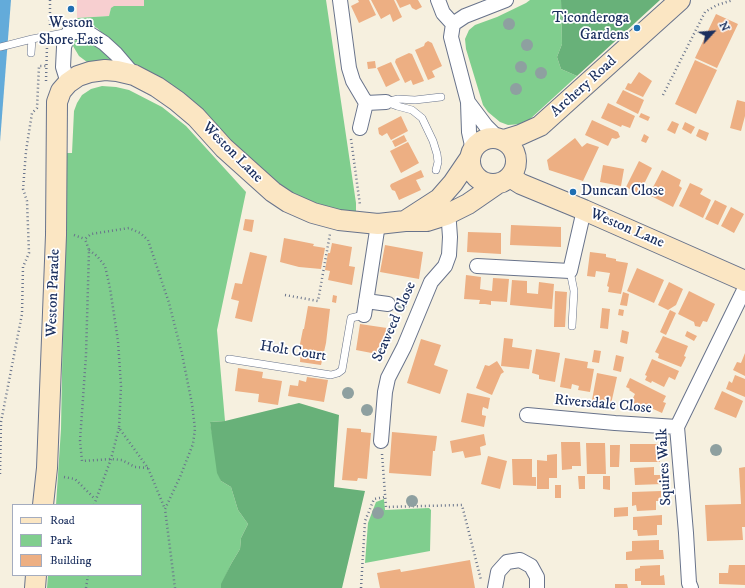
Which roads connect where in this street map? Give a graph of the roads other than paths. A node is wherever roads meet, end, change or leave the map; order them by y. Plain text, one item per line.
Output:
1 (340, 0) edge
2 (438, 0) edge
3 (506, 0) edge
4 (680, 0) edge
5 (453, 24) junction
6 (69, 32) junction
7 (32, 39) junction
8 (0, 47) edge
9 (31, 53) dead end
10 (134, 76) junction
11 (68, 83) junction
12 (441, 97) dead end
13 (386, 102) junction
14 (468, 102) junction
15 (366, 103) junction
16 (540, 126) junction
17 (360, 128) road end
18 (501, 139) junction
19 (472, 154) junction
20 (436, 170) dead end
21 (508, 173) junction
22 (443, 207) junction
23 (584, 210) junction
24 (370, 224) junction
25 (477, 266) dead end
26 (570, 271) junction
27 (745, 281) edge
28 (745, 288) edge
29 (388, 304) dead end
30 (365, 308) junction
31 (572, 326) dead end
32 (230, 359) dead end
33 (527, 415) dead end
34 (677, 427) junction
35 (382, 441) road end
36 (43, 504) edge
37 (36, 576) edge
38 (35, 588) edge
39 (495, 588) edge
40 (537, 588) edge
41 (691, 588) edge

1 - 15 street
2 - 5 street
3 - 5 street
4 - 16 street, Archery Road
5 - 14 street
6 - 7 lane
6 - 10 street
6 - 11 street
7 - 8 lane
7 - 9 lane
10 - 11 street, Weston Lane
10 - 24 street, Weston Lane
11 - 36 street, Weston Parade
12 - 13 lane
13 - 15 street
13 - 20 lane
14 - 18 street
14 - 19 street
15 - 17 street
16 - 18 street, Archery Road
16 - 21 street, Archery Road
18 - 19 street
18 - 21 street
19 - 21 street
19 - 22 street, Weston Lane
21 - 22 street, Weston Lane
21 - 23 street, Weston Lane
22 - 24 street, Weston Lane
22 - 35 street, Seaweed Close
23 - 26 street
23 - 27 street, Weston Lane
24 - 30 street
25 - 26 street
26 - 31 lane
28 - 34 street, Squires Walk
29 - 30 street
30 - 32 lane, Holt Court
33 - 34 street, Riversdale Close
34 - 41 street, Squires Walk
37 - 38 street
39 - 40 street

